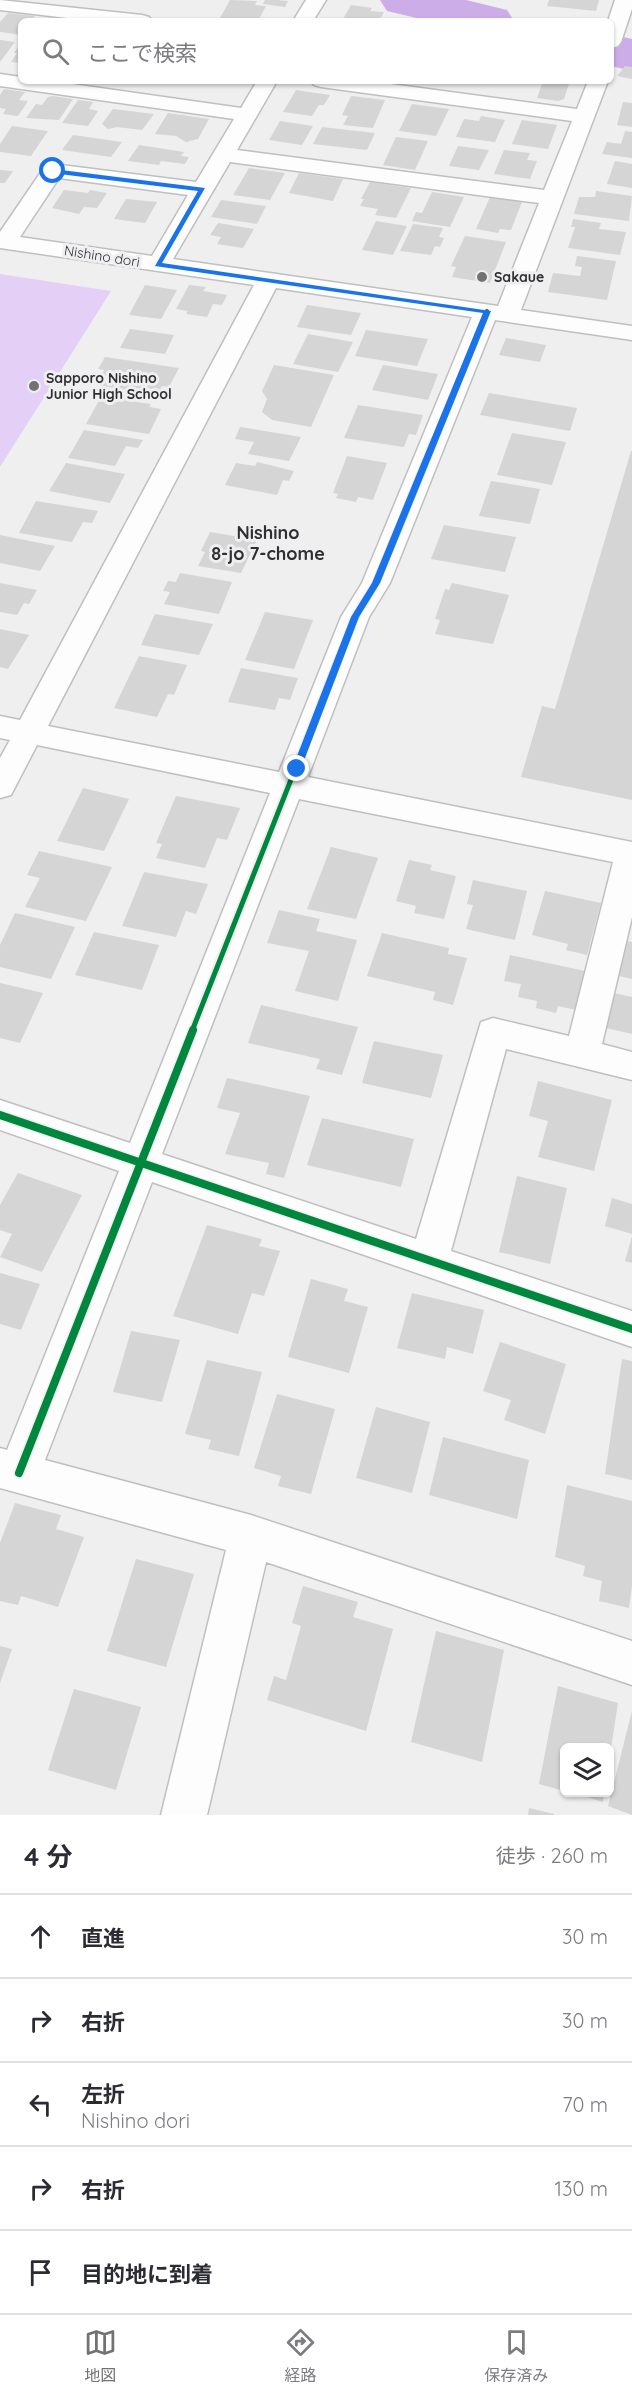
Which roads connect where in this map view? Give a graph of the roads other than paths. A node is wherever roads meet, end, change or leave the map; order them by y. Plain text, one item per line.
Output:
1 (316, 0) edge
2 (625, 0) edge
3 (0, 4) edge
4 (117, 18) edge
5 (305, 18) edge
6 (614, 31) edge
7 (0, 80) edge
8 (18, 83) edge
9 (28, 84) edge
10 (265, 84) edge
11 (344, 84) edge
12 (597, 84) edge
13 (247, 115) junction
14 (585, 116) junction
15 (223, 155) junction
16 (202, 190) junction
17 (553, 198) junction
18 (2, 241) edge
19 (158, 265) junction
20 (268, 281) junction
21 (497, 313) junction
22 (632, 333) edge
23 (14, 730) edge
24 (291, 785) junction
25 (0, 787) edge
26 (632, 854) edge
27 (582, 1053) junction
28 (632, 1066) edge
29 (0, 1115) edge
30 (142, 1162) junction
31 (429, 1260) junction
32 (632, 1329) edge
33 (10, 1471) edge
34 (251, 1536) junction
35 (632, 1662) edge
36 (184, 1815) edge

1 - 5 street
2 - 6 street
3 - 4 street
7 - 8 street
9 - 13 street
10 - 13 street
11 - 14 street
12 - 14 street
13 - 15 street
14 - 17 street
15 - 16 street
15 - 17 street
16 - 18 street
16 - 19 street
17 - 21 street
18 - 19 street, Nishino dori
19 - 20 street, Nishino dori
20 - 21 street, Nishino dori
20 - 23 street
21 - 22 street, Nishino dori
21 - 24 street
23 - 24 street
23 - 25 street
24 - 26 street
24 - 30 street
26 - 27 street
27 - 28 street
27 - 31 street
29 - 30 street
30 - 31 street
30 - 33 street
31 - 32 street
33 - 34 street
34 - 35 street
34 - 36 street

